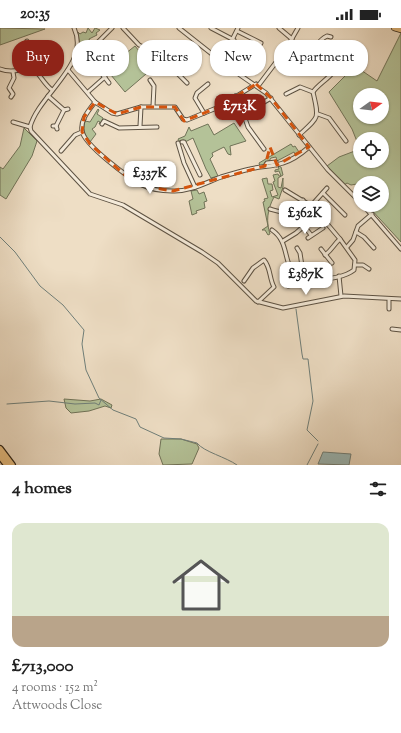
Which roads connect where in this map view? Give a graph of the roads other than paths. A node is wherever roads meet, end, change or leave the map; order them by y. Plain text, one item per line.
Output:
1 (74, 28) edge
2 (112, 28) edge
3 (123, 28) edge
4 (179, 28) edge
5 (211, 28) edge
6 (279, 28) edge
7 (298, 28) edge
8 (394, 28) edge
9 (238, 29) edge
10 (401, 30) edge
11 (331, 37) dead end
12 (292, 39) joint
13 (78, 40) edge
14 (100, 40) edge
15 (234, 40) joint
16 (256, 40) edge
17 (321, 40) edge
18 (210, 53) edge
19 (274, 64) edge
20 (72, 65) edge
21 (0, 69) edge
22 (68, 70) junction
23 (12, 72) edge
24 (14, 76) edge
25 (40, 76) edge
26 (243, 76) edge
27 (329, 76) edge
28 (104, 77) joint
29 (150, 80) dead end
30 (110, 83) dead end
31 (187, 83) dead end
32 (208, 84) dead end
33 (257, 85) junction
34 (52, 90) junction
35 (88, 92) junction
36 (313, 92) junction
37 (286, 94) dead end
38 (48, 96) junction
39 (235, 96) junction
40 (11, 97) dead end
41 (271, 98) junction
42 (96, 102) junction
43 (153, 106) junction
44 (141, 107) junction
45 (254, 108) dead end
46 (68, 109) dead end
47 (64, 110) junction
48 (204, 113) junction
49 (318, 114) junction
50 (13, 122) dead end
51 (102, 124) dead end
52 (140, 126) junction
53 (30, 127) junction
54 (55, 127) dead end
55 (157, 127) dead end
56 (82, 132) junction
57 (299, 135) junction
58 (346, 141) dead end
59 (309, 147) junction
60 (264, 149) dead end
61 (60, 152) dead end
62 (192, 159) junction
63 (184, 163) junction
64 (200, 175) dead end
65 (195, 187) junction
66 (327, 188) dead end
67 (285, 190) dead end
68 (323, 193) junction
69 (353, 195) edge
70 (303, 200) junction
71 (311, 206) junction
72 (270, 209) dead end
73 (318, 214) junction
74 (345, 214) dead end
75 (372, 214) joint
76 (304, 226) junction
77 (323, 228) dead end
78 (272, 230) dead end
79 (356, 232) junction
80 (311, 235) junction
81 (308, 238) dead end
82 (340, 239) junction
83 (282, 241) junction
84 (347, 247) junction
85 (297, 248) dead end
86 (374, 248) dead end
87 (321, 249) dead end
88 (401, 249) edge
89 (325, 255) junction
90 (268, 257) dead end
91 (264, 260) junction
92 (332, 264) dead end
93 (356, 265) junction
94 (302, 266) junction
95 (369, 269) dead end
96 (307, 270) dead end
97 (292, 273) junction
98 (339, 276) junction
99 (244, 279) dead end
100 (299, 279) junction
101 (288, 286) dead end
102 (341, 296) junction
103 (401, 299) edge
104 (389, 300) junction
105 (258, 302) junction
106 (389, 309) dead end
107 (392, 329) dead end
108 (401, 330) edge
109 (0, 449) edge
110 (0, 456) edge
111 (7, 465) edge
112 (12, 465) edge

1 - 13 street
2 - 14 street
3 - 31 street
4 - 18 street
5 - 15 street
6 - 12 street
7 - 12 street
8 - 10 main road
9 - 15 street
9 - 16 street
11 - 17 street
19 - 33 street
20 - 22 street
21 - 23 street
22 - 34 street
22 - 35 street
24 - 40 street
25 - 34 street
26 - 33 street
27 - 36 street
28 - 30 street
28 - 35 street
29 - 43 street
32 - 48 street
33 - 39 street
33 - 41 street
34 - 38 street
35 - 42 street
36 - 37 street
36 - 49 street
38 - 47 street
38 - 53 street
39 - 48 street
39 - 60 street
41 - 45 street
41 - 57 street
42 - 44 street
42 - 56 street
43 - 44 street
43 - 48 street
44 - 52 street
46 - 47 street
47 - 54 street
49 - 57 street
49 - 58 street
50 - 53 street
51 - 52 street
52 - 55 street
53 - 105 street
56 - 61 street
56 - 65 street
57 - 59 street
59 - 65 street
59 - 69 street
62 - 63 street
62 - 63 street
62 - 64 street
63 - 65 street
66 - 68 street
67 - 70 street
68 - 71 street
68 - 74 street
70 - 71 street
70 - 72 street
71 - 73 street
73 - 76 street
73 - 82 street
75 - 79 street
75 - 88 street
76 - 80 street
76 - 83 street
77 - 80 street
78 - 83 street
79 - 84 street
79 - 86 street
80 - 81 street
82 - 84 street
82 - 89 street
83 - 97 street
84 - 93 street
85 - 94 street
87 - 89 street
89 - 92 street
90 - 91 street
91 - 99 street
91 - 105 street
93 - 95 street
93 - 98 street
94 - 96 street
94 - 97 street
97 - 100 street
98 - 100 street
98 - 102 street
100 - 101 street
102 - 104 street
102 - 105 street
103 - 104 street
104 - 106 street
107 - 108 street
109 - 112 highway
110 - 111 highway

